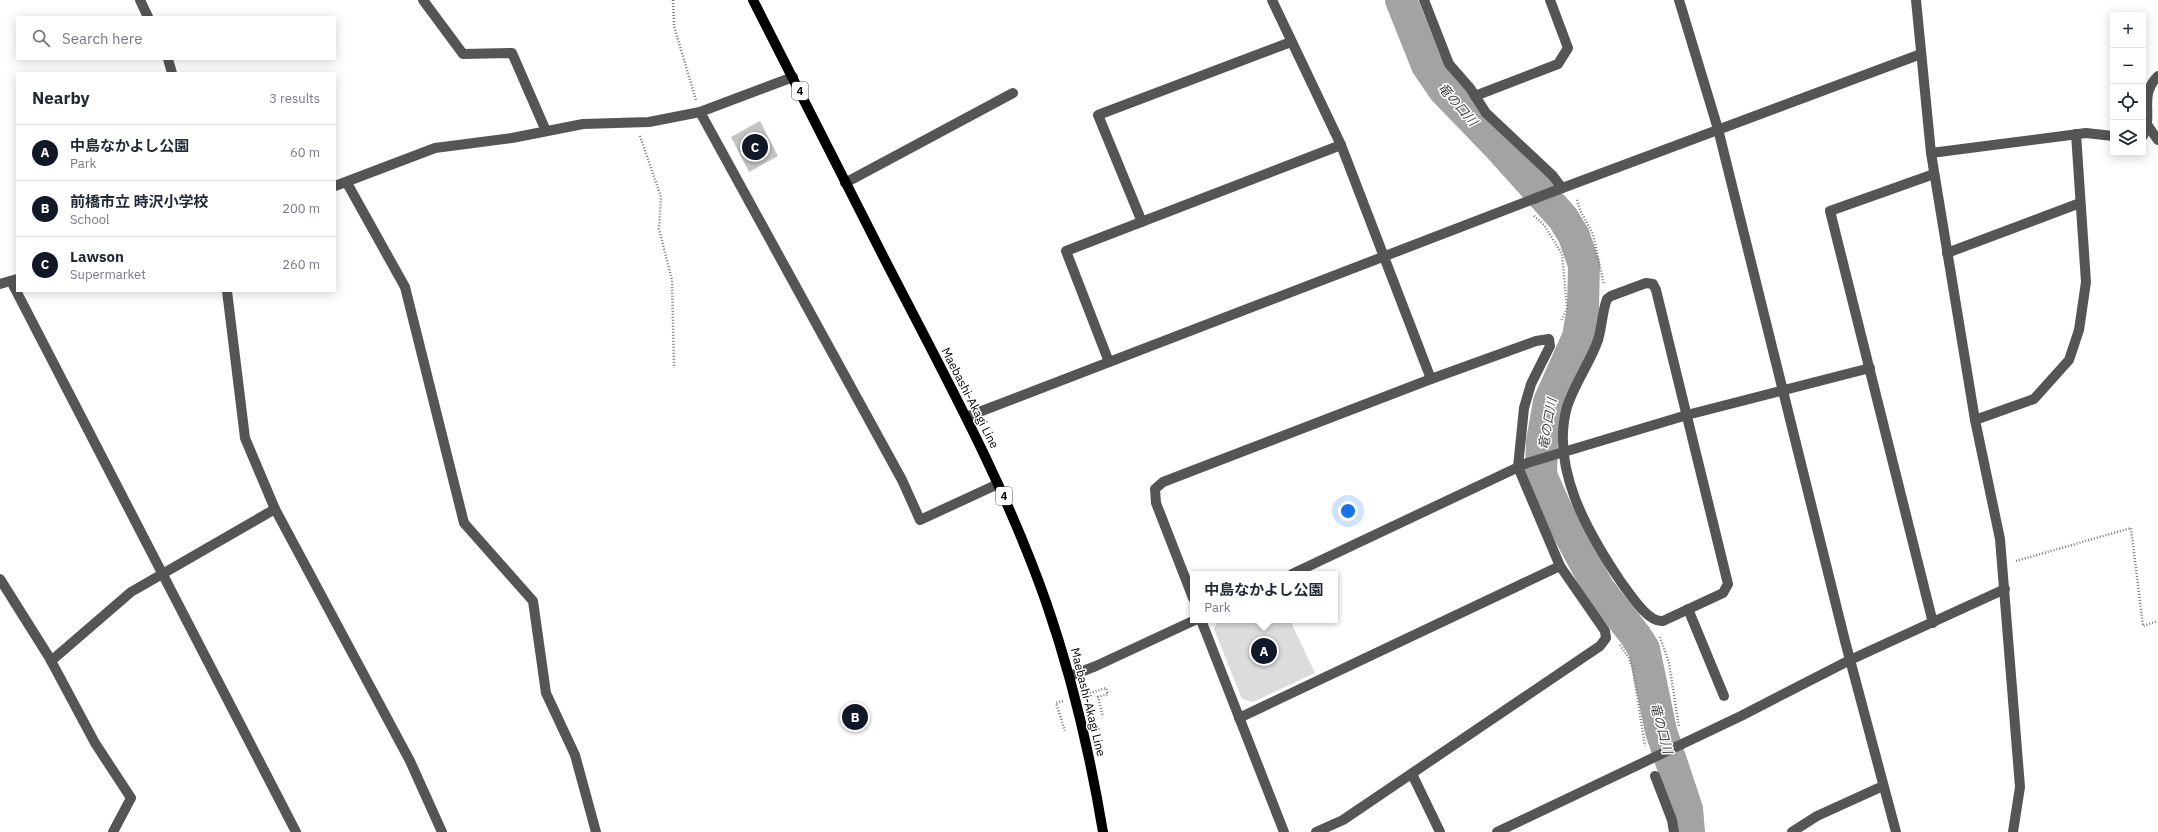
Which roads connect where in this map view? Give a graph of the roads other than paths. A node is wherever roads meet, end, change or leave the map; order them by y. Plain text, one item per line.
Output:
1 (140, 0) edge
2 (423, 0) edge
3 (753, 0) edge
4 (1272, 0) edge
5 (1424, 0) edge
6 (1550, 0) edge
7 (1679, 0) edge
8 (1916, 0) edge
9 (148, 16) edge
10 (1291, 42) junction
11 (1921, 54) junction
12 (168, 60) edge
13 (172, 72) edge
14 (2158, 76) edge
15 (792, 77) junction
16 (1013, 93) dead end
17 (1475, 96) junction
18 (700, 112) junction
19 (2148, 126) junction
20 (1718, 129) junction
21 (2146, 130) edge
22 (546, 131) junction
23 (2076, 134) junction
24 (2110, 136) edge
25 (2158, 140) edge
26 (1341, 145) junction
27 (1931, 153) junction
28 (1934, 174) junction
29 (347, 183) junction
30 (845, 183) junction
31 (336, 186) edge
32 (1560, 189) junction
33 (2080, 203) junction
34 (1142, 222) junction
35 (1947, 253) junction
36 (1384, 258) junction
37 (14, 280) edge
38 (0, 284) edge
39 (20, 292) edge
40 (227, 292) edge
41 (1109, 362) junction
42 (1870, 368) junction
43 (1431, 379) junction
44 (1783, 390) junction
45 (1687, 415) junction
46 (966, 417) junction
47 (1975, 420) junction
48 (1561, 453) junction
49 (1523, 465) junction
50 (998, 484) junction
51 (275, 509) junction
52 (1560, 566) junction
53 (1298, 571) edge
54 (163, 574) junction
55 (0, 579) edge
56 (2005, 589) junction
57 (1190, 590) edge
58 (1688, 609) junction
59 (1190, 622) edge
60 (1203, 623) edge
61 (1933, 623) junction
62 (1850, 660) junction
63 (51, 661) junction
64 (1070, 676) junction
65 (1724, 696) dead end
66 (1239, 718) junction
67 (1412, 774) junction
68 (1655, 776) dead end
69 (1882, 786) junction
70 (113, 832) edge
71 (296, 832) edge
72 (442, 832) edge
73 (596, 832) edge
74 (1103, 832) edge
75 (1284, 832) edge
76 (1316, 832) edge
77 (1440, 832) edge
78 (1497, 832) edge
79 (1674, 832) edge
80 (1792, 832) edge
81 (1896, 832) edge
82 (2013, 832) edge

1 - 9 street
2 - 22 street
3 - 15 main road, Maebashi-Akagi Line / 4
4 - 10 street
5 - 17 street
6 - 17 street
7 - 20 street
8 - 11 street
10 - 26 street
10 - 34 street
11 - 20 street
11 - 27 street
12 - 13 street
14 - 19 street
15 - 18 street
15 - 30 main road, Maebashi-Akagi Line / 4
16 - 30 street
17 - 32 street
18 - 22 street
18 - 50 street
19 - 21 street
19 - 25 street
20 - 32 street
20 - 44 street
22 - 29 street
23 - 24 street
23 - 27 street
23 - 33 street
26 - 34 street
26 - 36 street
27 - 28 street
28 - 35 street
28 - 42 street
29 - 31 street
29 - 73 street
30 - 46 main road, Maebashi-Akagi Line / 4
32 - 36 street
33 - 35 street
33 - 47 street
34 - 41 street
35 - 47 street
36 - 41 street
36 - 43 street
37 - 38 street
39 - 54 street
40 - 51 street
41 - 46 street
42 - 44 street
42 - 61 street
43 - 49 street
43 - 57 street
44 - 45 street
44 - 62 street
45 - 48 street
45 - 48 street
45 - 58 street
46 - 50 main road, Maebashi-Akagi Line / 4
47 - 56 street
48 - 49 street
48 - 58 street
49 - 52 street
49 - 53 street
50 - 64 main road, Maebashi-Akagi Line / 4
51 - 54 street
51 - 72 street
52 - 66 street
52 - 67 street
54 - 63 street
54 - 71 street
55 - 63 street
56 - 61 street
56 - 82 street
58 - 65 street
59 - 64 street
60 - 66 street
61 - 62 street
62 - 69 street
62 - 78 street
63 - 70 street
64 - 74 main road, Maebashi-Akagi Line / 4
66 - 75 street
67 - 76 street
67 - 77 street
68 - 79 street
69 - 80 street
69 - 81 street

